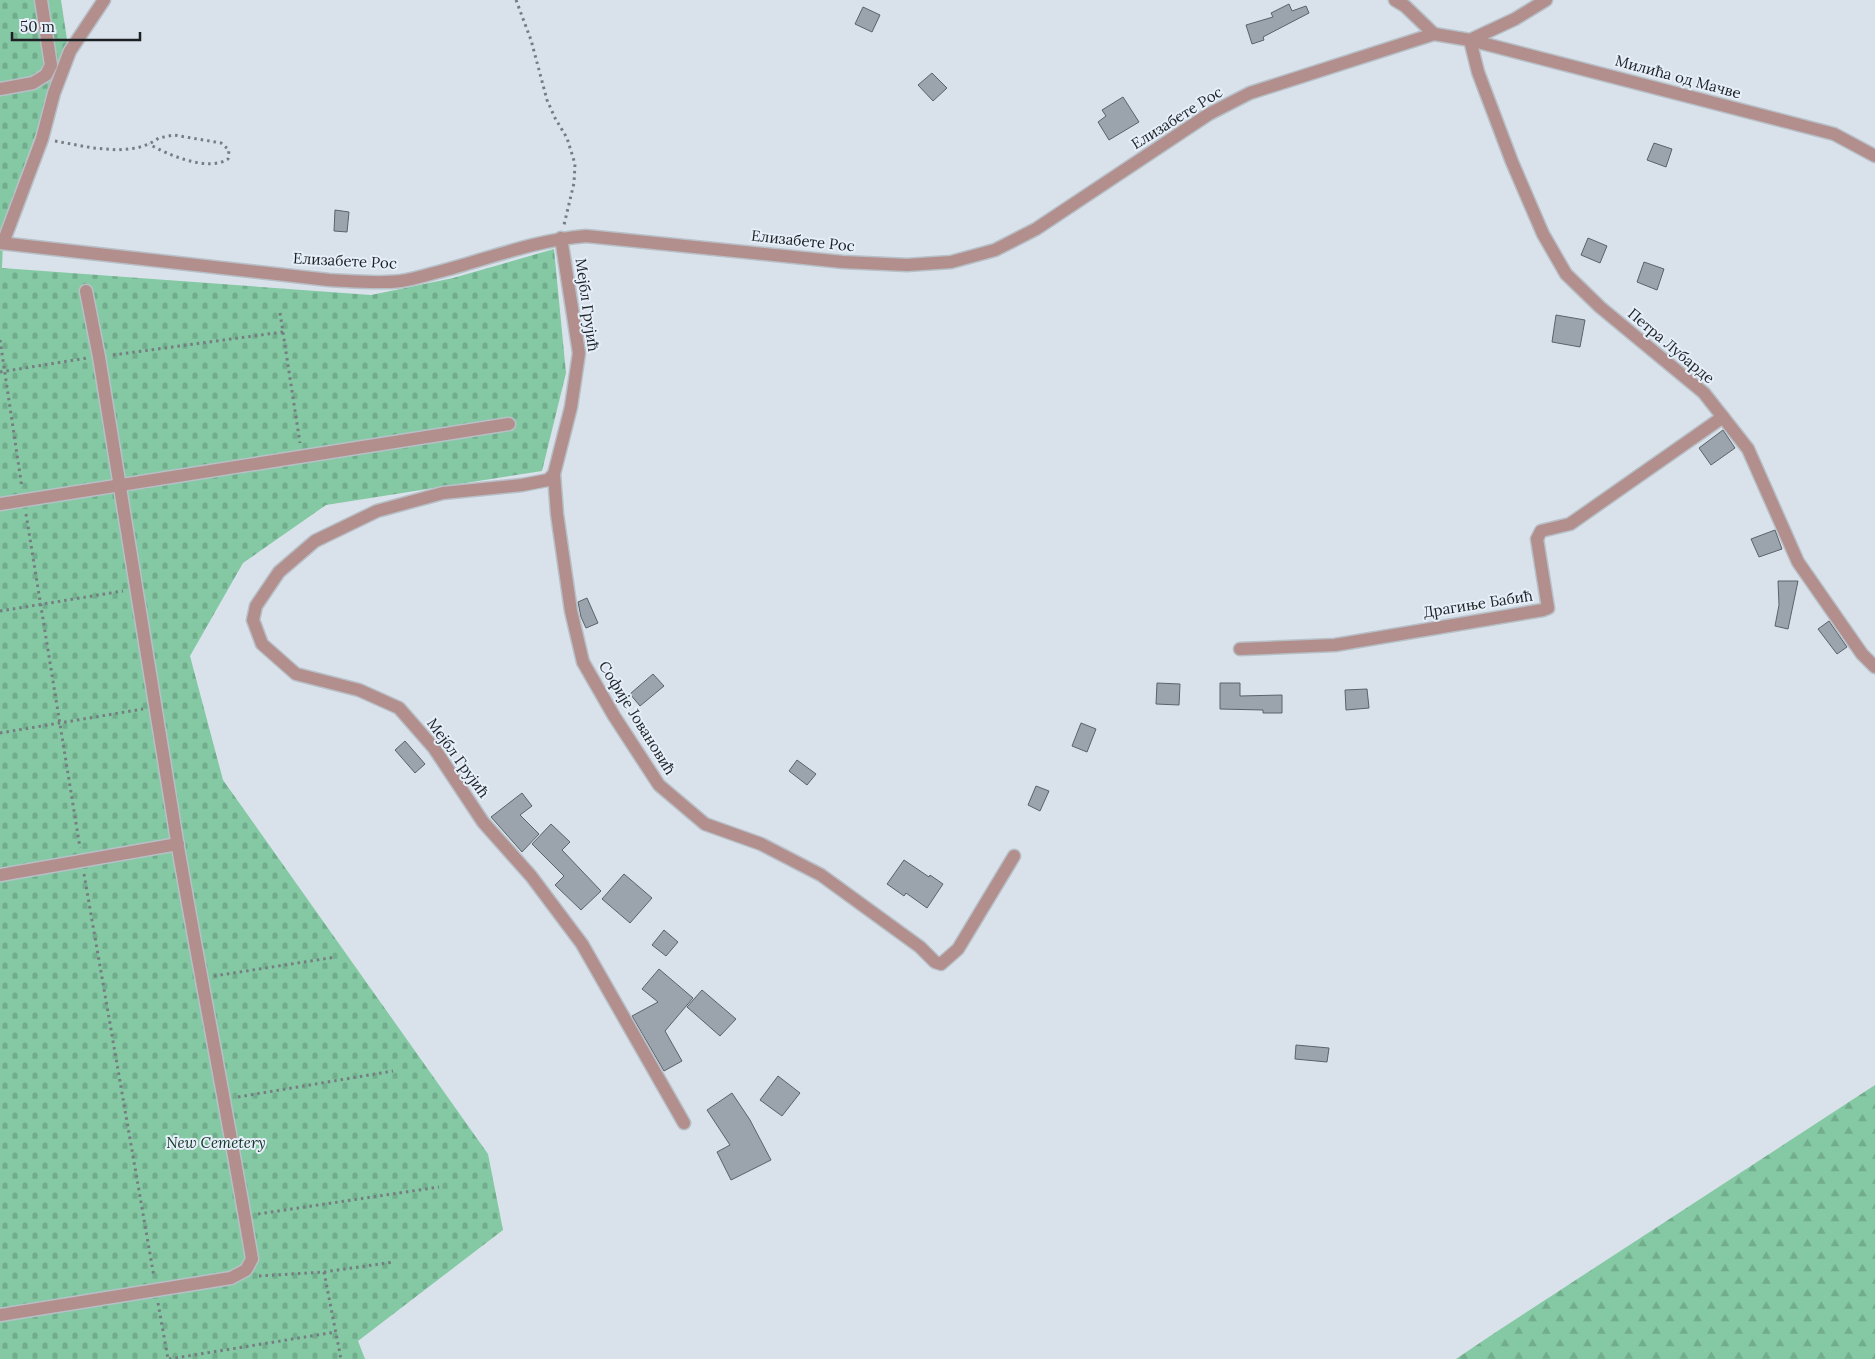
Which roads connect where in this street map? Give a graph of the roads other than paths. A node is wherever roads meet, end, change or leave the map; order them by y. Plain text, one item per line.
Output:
1 (41, 0) edge
2 (104, 0) edge
3 (1395, 0) edge
4 (1546, 0) edge
5 (1434, 34) junction
6 (1470, 40) junction
7 (0, 89) edge
8 (1875, 156) edge
9 (561, 238) junction
10 (2, 243) edge
11 (86, 291) dead end
12 (1723, 417) junction
13 (509, 424) dead end
14 (554, 474) junction
15 (120, 484) junction
16 (0, 504) edge
17 (1240, 650) dead end
18 (1875, 667) edge
19 (178, 844) junction
20 (1014, 856) dead end
21 (0, 875) edge
22 (684, 1123) dead end
23 (0, 1315) edge

1 - 7 street
2 - 10 street
3 - 5 street
4 - 6 street
5 - 6 street, Елизабете Рос
5 - 9 street, Елизабете Рос
6 - 8 street, Милића од Мачве
6 - 12 street, Петра Лубарде
9 - 10 street, Елизабете Рос
9 - 14 street, Мејбл Грујић
11 - 15 street
12 - 17 street, Драгиње Бабић
12 - 18 street, Петра Лубарде
13 - 15 street
14 - 20 street, Софије Јовановић
14 - 22 street, Мејбл Грујић
15 - 16 street
15 - 19 street
19 - 21 street
19 - 23 street

